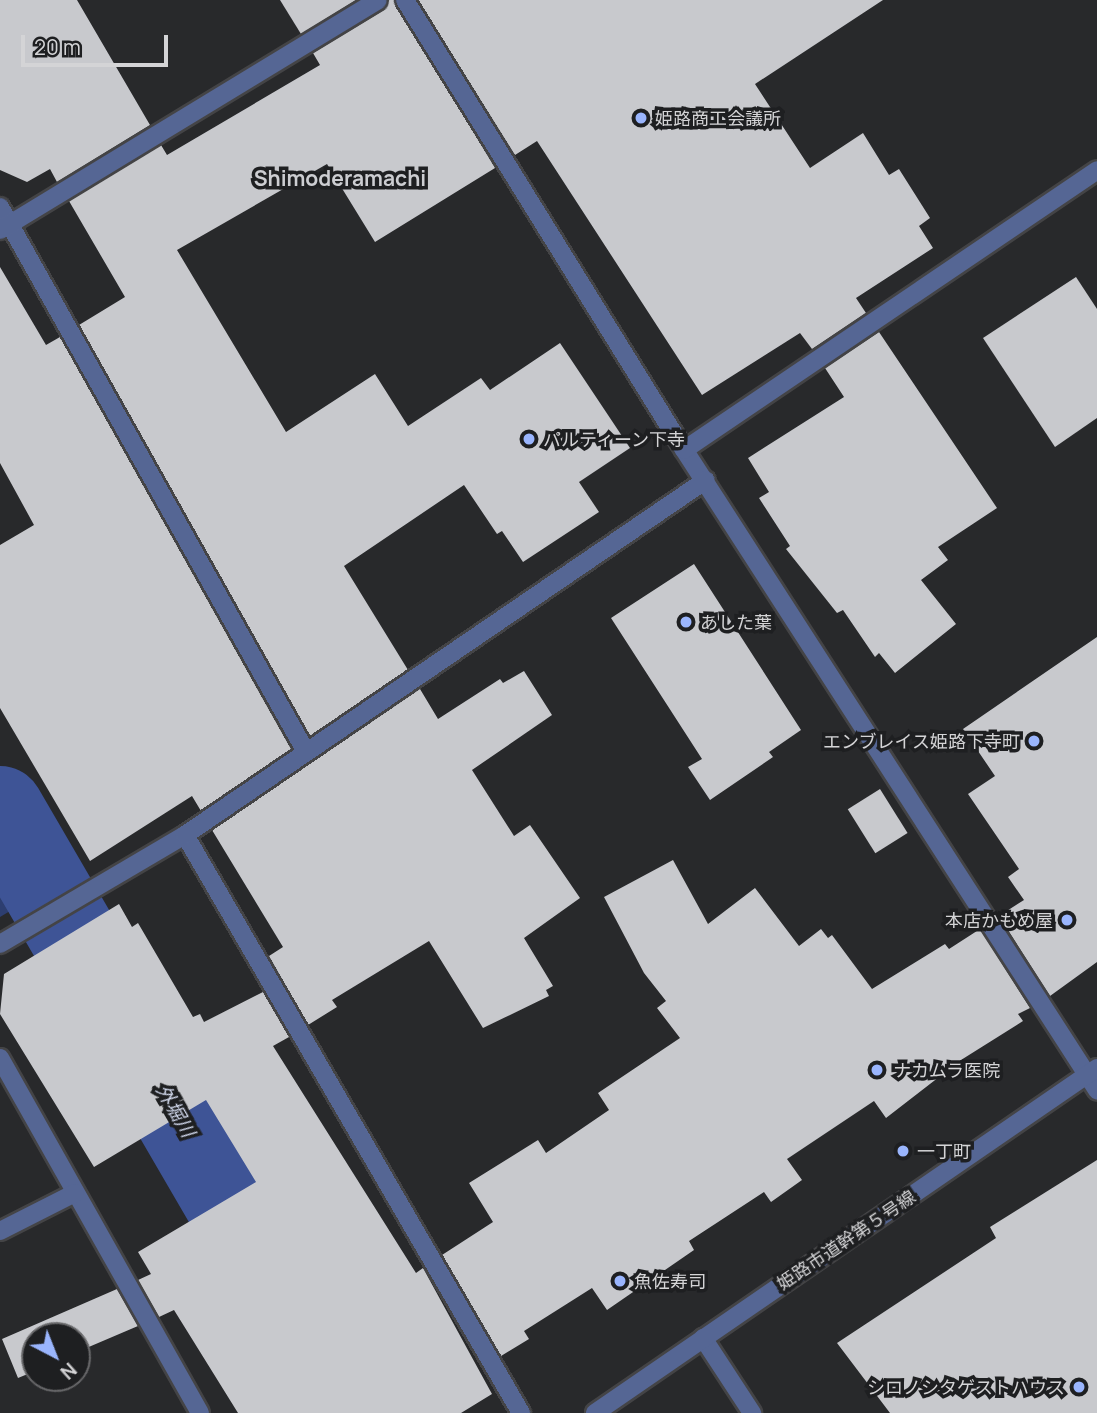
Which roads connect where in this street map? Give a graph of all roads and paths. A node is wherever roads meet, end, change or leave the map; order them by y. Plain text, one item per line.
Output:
1 (378, 0) edge
2 (405, 0) edge
3 (1097, 170) edge
4 (0, 207) edge
5 (5, 227) edge
6 (684, 450) junction
7 (706, 481) junction
8 (305, 750) junction
9 (185, 835) junction
10 (0, 944) edge
11 (0, 1058) edge
12 (1092, 1071) edge
13 (1097, 1090) edge
14 (75, 1193) junction
15 (0, 1231) edge
16 (703, 1338) junction
17 (200, 1413) edge
18 (521, 1413) edge
19 (595, 1413) edge
20 (752, 1413) edge

1 - 5 street
2 - 6 street
3 - 6 street
4 - 5 street
5 - 8 street
6 - 7 street
7 - 8 street
7 - 12 street
8 - 9 street
9 - 10 street
9 - 18 street
11 - 14 street
12 - 13 street
12 - 16 street, 姫路市道幹第５号線
14 - 15 street
14 - 17 street
16 - 19 street, 姫路市道幹第５号線
16 - 20 street

